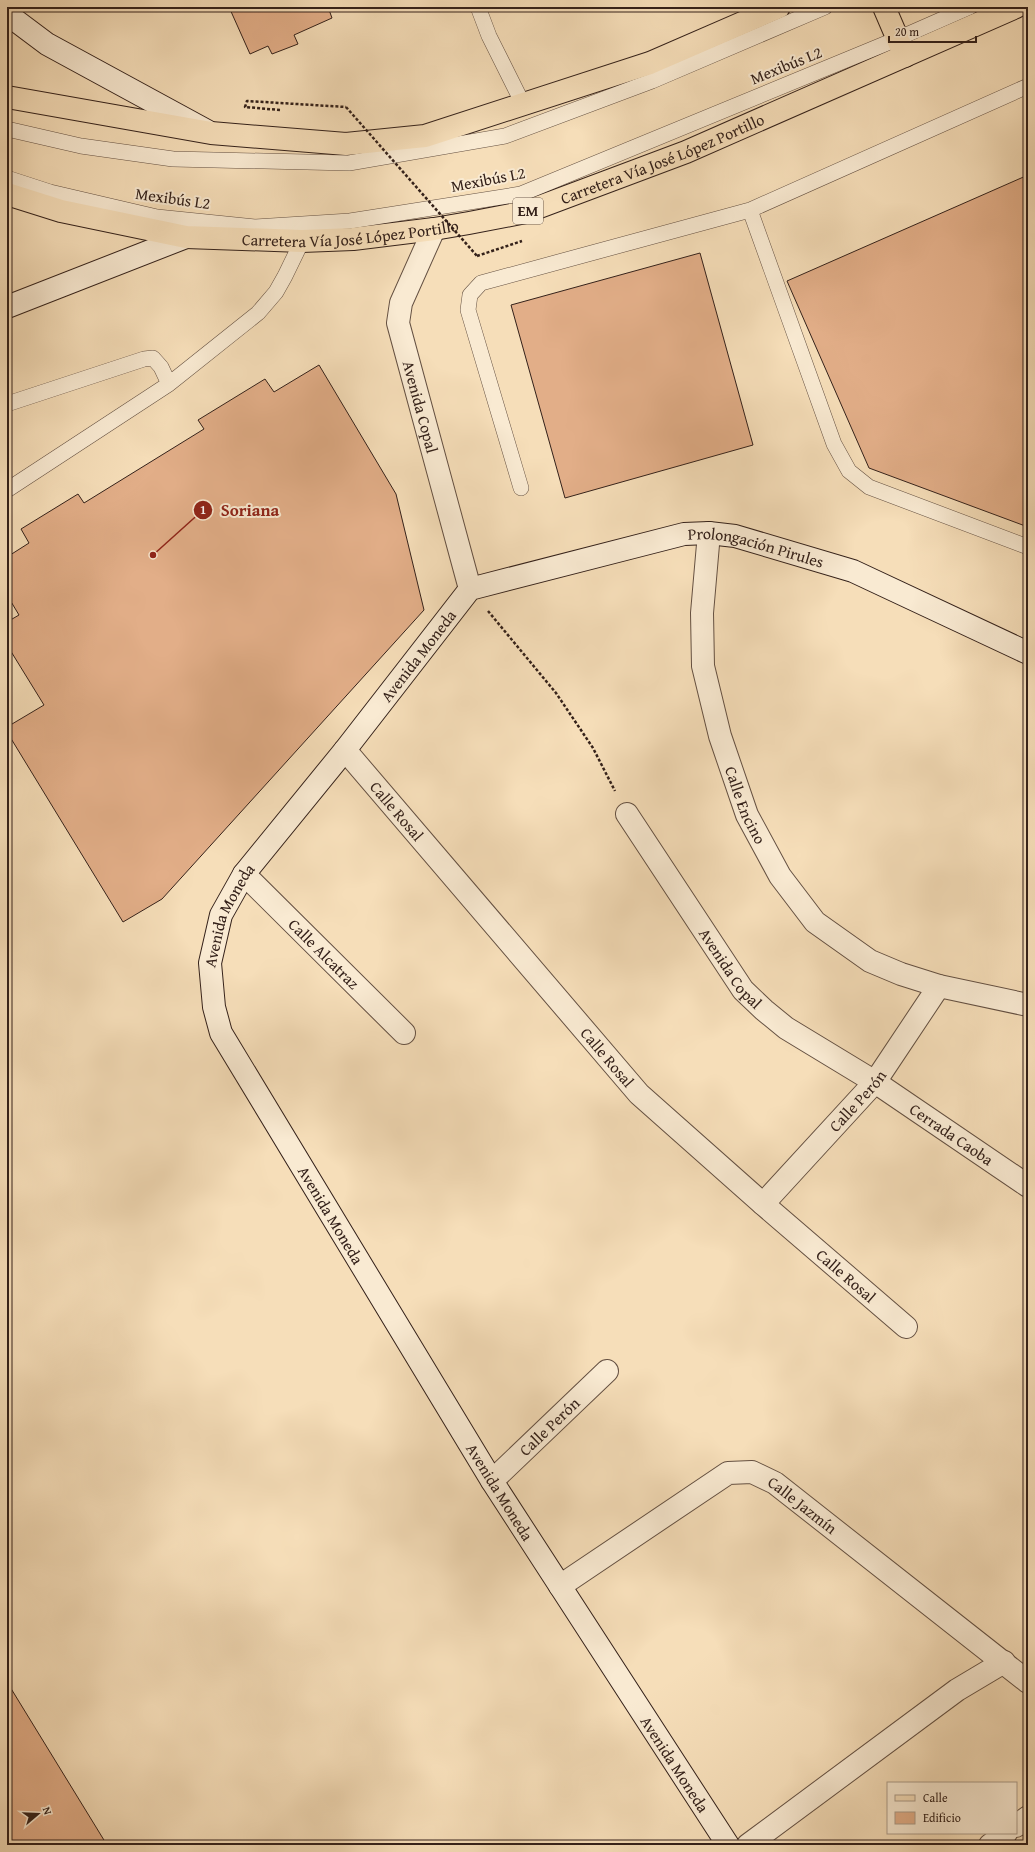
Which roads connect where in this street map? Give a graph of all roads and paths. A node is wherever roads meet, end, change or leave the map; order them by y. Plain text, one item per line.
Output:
1 (478, 7) edge
2 (779, 7) edge
3 (825, 7) edge
4 (884, 7) edge
5 (970, 7) edge
6 (1016, 7) edge
7 (7, 14) edge
8 (901, 48) junction
9 (1028, 86) edge
10 (7, 97) edge
11 (523, 104) junction
12 (284, 111) dead end
13 (7, 129) edge
14 (211, 133) junction
15 (7, 178) edge
16 (7, 194) edge
17 (750, 210) junction
18 (434, 229) junction
19 (186, 237) junction
20 (302, 241) junction
21 (477, 256) dead end
22 (7, 307) edge
23 (170, 384) junction
24 (7, 404) edge
25 (521, 488) dead end
26 (7, 490) edge
27 (709, 533) junction
28 (1028, 547) edge
29 (470, 589) junction
30 (1028, 653) edge
31 (345, 750) junction
32 (627, 814) joint
33 (244, 874) junction
34 (939, 986) junction
35 (1028, 1006) edge
36 (404, 1033) dead end
37 (875, 1082) junction
38 (1028, 1186) edge
39 (763, 1204) junction
40 (906, 1327) dead end
41 (607, 1371) dead end
42 (492, 1481) junction
43 (560, 1586) junction
44 (1004, 1662) junction
45 (1028, 1682) edge
46 (1028, 1817) edge
47 (1017, 1825) edge
48 (1005, 1834) edge
49 (728, 1845) edge
50 (748, 1845) edge
51 (990, 1845) edge

1 - 11 lane
2 - 11 main road
3 - 13 lane
4 - 8 main road
5 - 8 lane, Mexibús L2
6 - 8 main road, Carretera Vía José López Portillo / EM
7 - 14 street
8 - 15 lane, Mexibús L2
8 - 18 main road, Carretera Vía José López Portillo / EM
9 - 17 lane
10 - 14 main road
11 - 14 main road
12 - 21 path, bridge
16 - 19 main road, Carretera Vía José López Portillo / EM
17 - 25 lane
17 - 28 lane
18 - 20 main road, Carretera Vía José López Portillo / EM
18 - 29 street, Avenida Copal
19 - 20 main road, Carretera Vía José López Portillo / EM
19 - 22 street
20 - 23 lane
23 - 24 lane
23 - 26 lane
27 - 29 street, Prolongación Pirules
27 - 30 street, Prolongación Pirules
27 - 34 street, Calle Encino
29 - 31 street, Avenida Moneda
29 - 32 path
31 - 33 street, Avenida Moneda
31 - 39 street, Calle Rosal
32 - 37 street, Avenida Copal
33 - 36 street, Calle Alcatraz
33 - 42 street, Avenida Moneda
34 - 35 street, Calle Encino
34 - 37 street, Calle Perón
37 - 38 street, Cerrada Caoba
37 - 39 street, Calle Perón
39 - 40 street, Calle Rosal
41 - 42 street, Calle Perón
42 - 43 street, Avenida Moneda
43 - 44 street, Calle Jazmín
43 - 49 street, Avenida Moneda
44 - 45 street, Calle Jazmín
44 - 50 street
46 - 47 street
48 - 51 street

